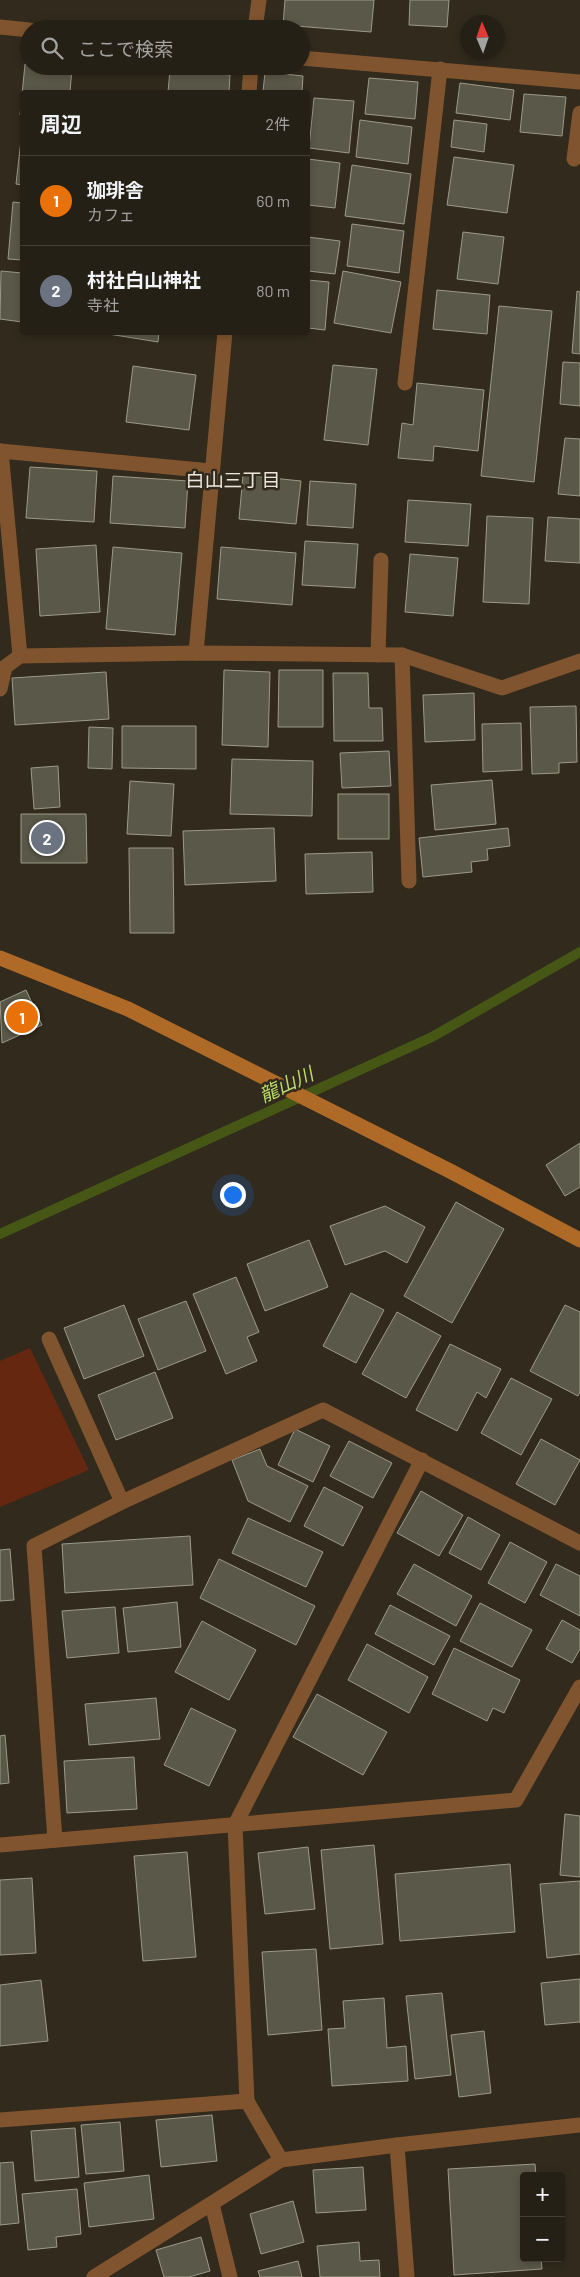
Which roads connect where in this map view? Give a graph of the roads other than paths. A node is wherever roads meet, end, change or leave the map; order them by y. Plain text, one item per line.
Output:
1 (259, 0) edge
2 (256, 20) edge
3 (0, 27) edge
4 (20, 29) edge
5 (310, 59) edge
6 (440, 69) junction
7 (250, 75) edge
8 (580, 82) edge
9 (249, 90) edge
10 (580, 113) edge
11 (574, 159) dead end
12 (225, 335) edge
13 (405, 383) dead end
14 (0, 451) edge
15 (211, 472) junction
16 (381, 560) dead end
17 (196, 653) junction
18 (378, 655) junction
19 (402, 655) junction
20 (20, 656) junction
21 (580, 661) edge
22 (0, 689) edge
23 (409, 881) dead end
24 (0, 958) edge
25 (580, 1240) edge
26 (49, 1339) dead end
27 (422, 1460) junction
28 (122, 1502) junction
29 (580, 1543) edge
30 (580, 1687) edge
31 (235, 1825) junction
32 (55, 1840) junction
33 (0, 1845) edge
34 (246, 2101) junction
35 (0, 2120) edge
36 (580, 2125) edge
37 (397, 2145) junction
38 (280, 2160) junction
39 (212, 2204) junction
40 (94, 2277) edge
41 (230, 2277) edge
42 (407, 2277) edge

1 - 2 lane
3 - 4 lane
5 - 6 lane
6 - 8 lane
6 - 13 lane
7 - 9 lane
10 - 11 lane
12 - 15 lane
14 - 15 lane
14 - 20 lane
15 - 17 lane
16 - 18 lane
17 - 18 lane
17 - 20 lane
18 - 19 lane
19 - 21 lane
19 - 23 lane
20 - 22 lane
24 - 25 street
26 - 28 lane
27 - 28 lane
27 - 29 lane
27 - 31 lane
28 - 32 lane
30 - 31 lane
31 - 32 lane
31 - 34 lane
32 - 33 lane
34 - 35 lane
34 - 38 lane
36 - 37 lane
37 - 38 lane
37 - 42 lane
38 - 39 lane
39 - 40 lane
39 - 41 lane

